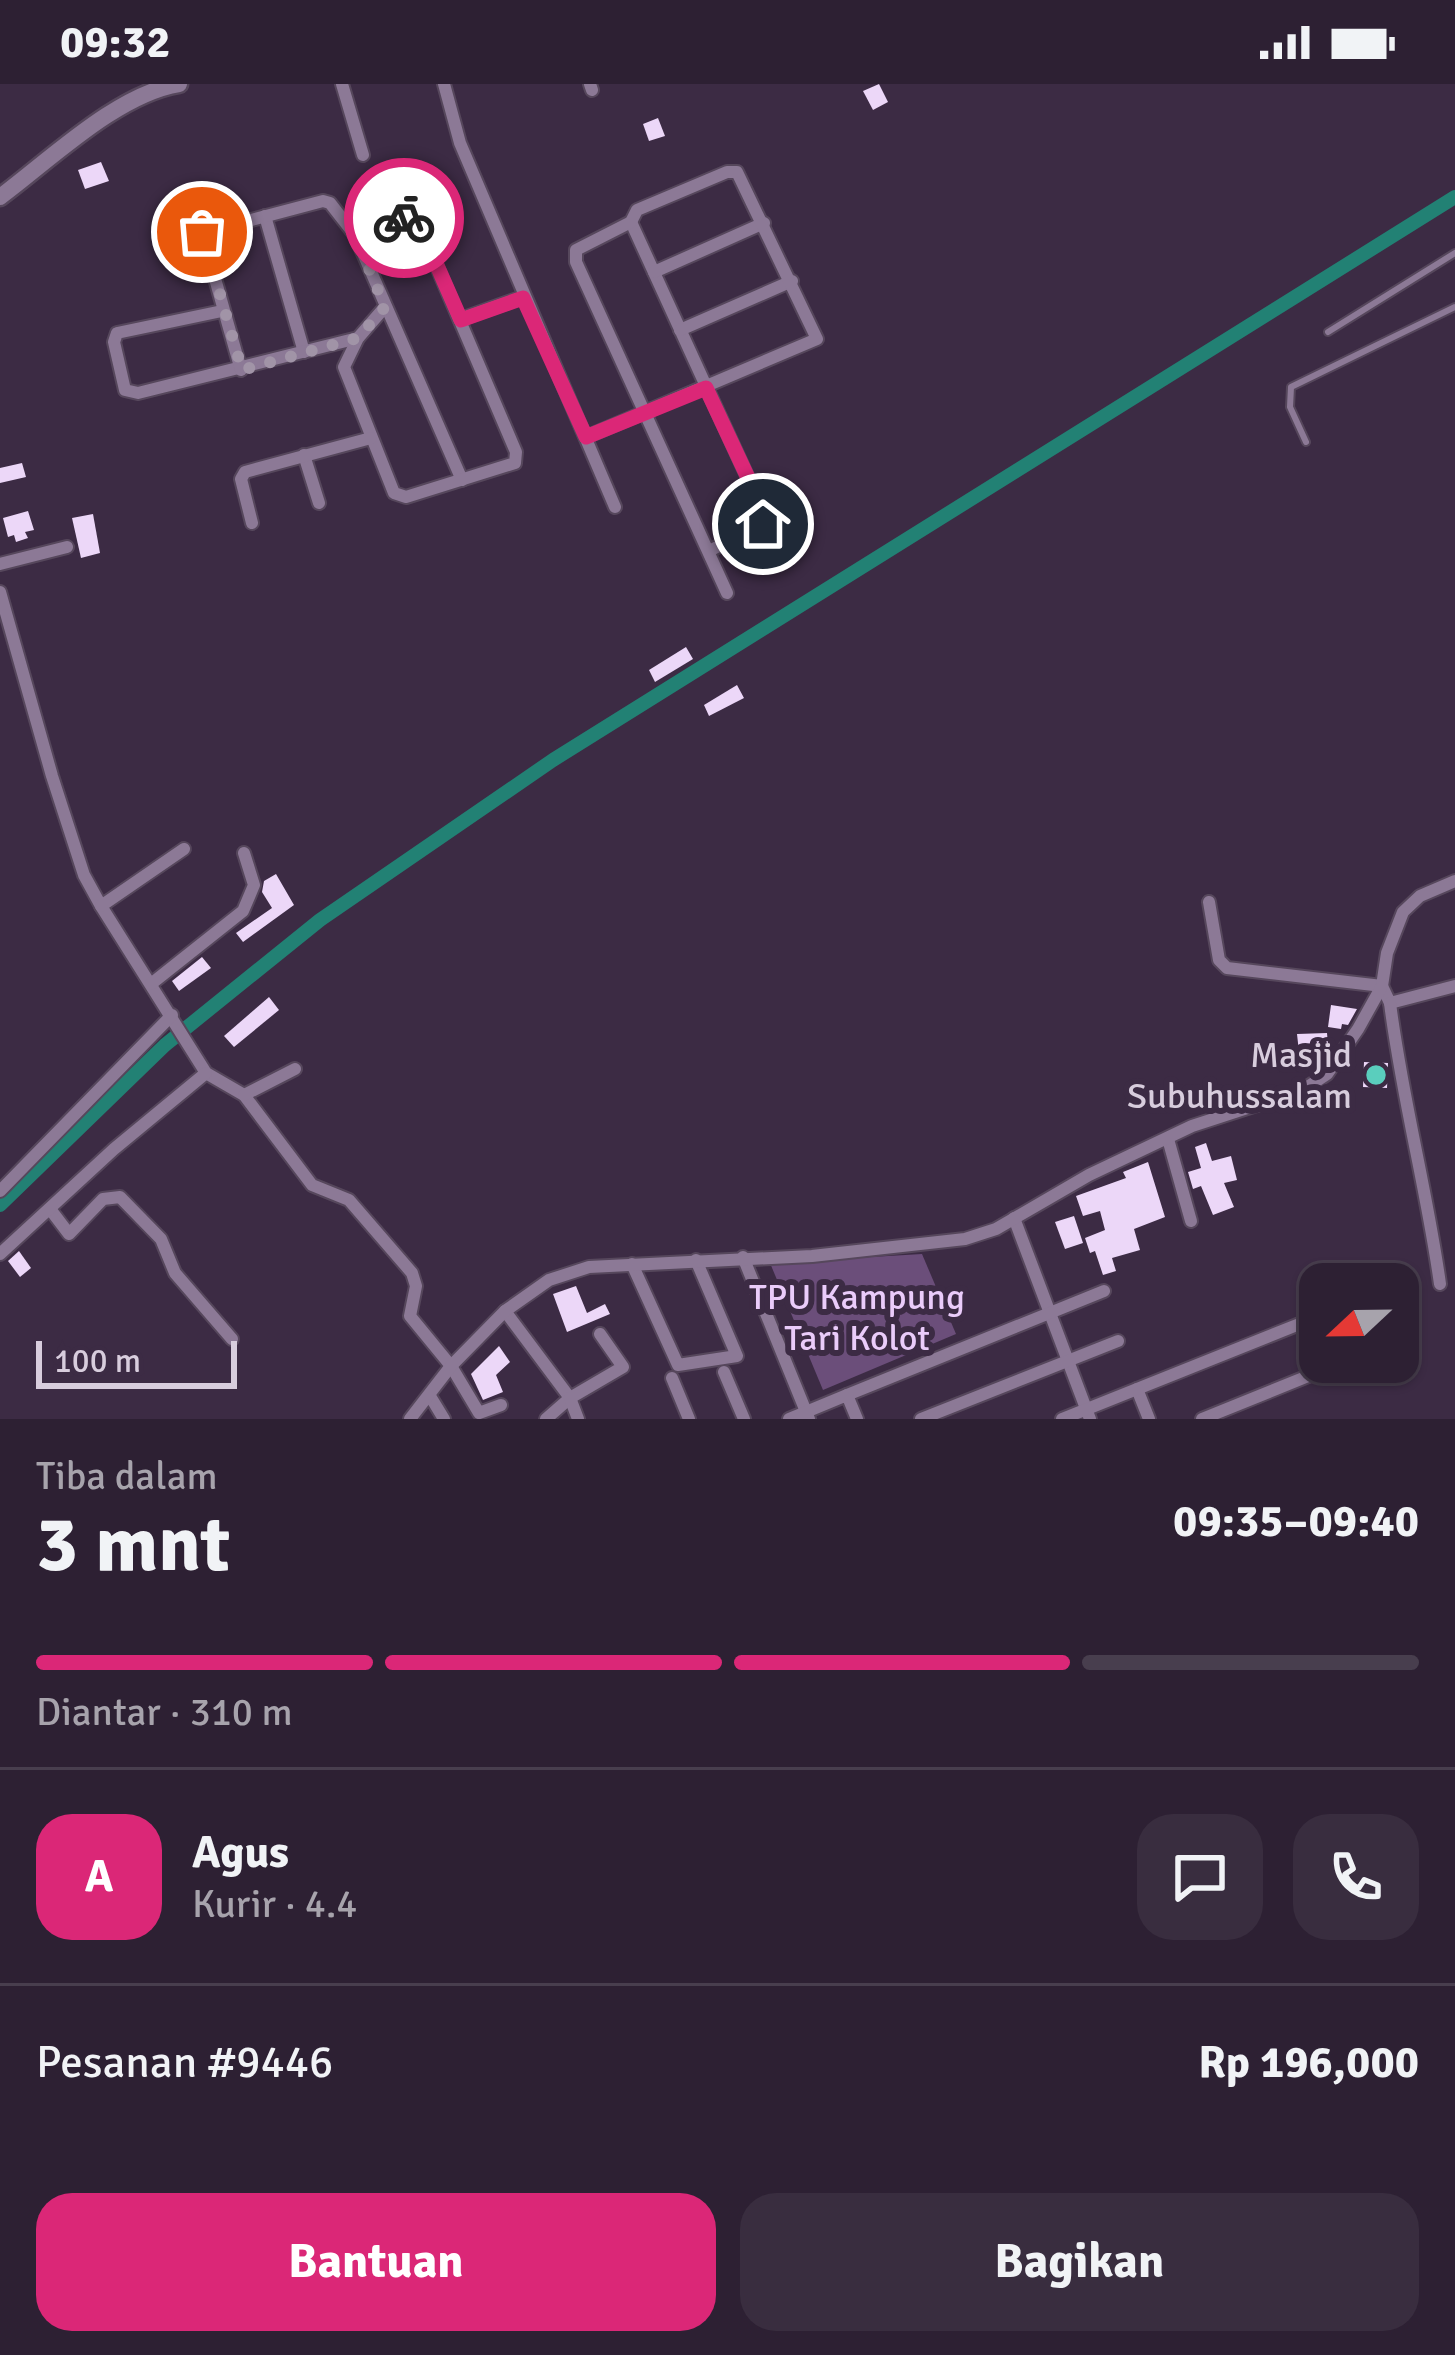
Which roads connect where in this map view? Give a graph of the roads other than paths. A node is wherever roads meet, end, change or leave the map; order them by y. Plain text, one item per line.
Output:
1 (342, 84) edge
2 (444, 84) edge
3 (167, 85) edge
4 (362, 155) dead end
5 (0, 197) edge
6 (265, 216) junction
7 (631, 222) junction
8 (764, 223) junction
9 (355, 235) junction
10 (1455, 253) edge
11 (654, 272) junction
12 (792, 281) junction
13 (523, 298) junction
14 (385, 307) junction
15 (1455, 308) edge
16 (222, 311) junction
17 (461, 320) junction
18 (680, 329) junction
19 (1328, 332) dead end
20 (358, 338) junction
21 (304, 352) junction
22 (242, 370) junction
23 (706, 388) junction
24 (646, 411) junction
25 (586, 437) junction
26 (371, 438) junction
27 (1306, 442) dead end
28 (304, 454) junction
29 (462, 481) junction
30 (319, 502) dead end
31 (615, 507) dead end
32 (252, 523) dead end
33 (67, 548) dead end
34 (709, 551) junction
35 (0, 564) edge
36 (0, 592) edge
37 (727, 593) dead end
38 (184, 849) dead end
39 (244, 853) dead end
40 (1455, 881) edge
41 (1209, 902) dead end
42 (101, 906) junction
43 (152, 984) junction
44 (1382, 986) junction
45 (1455, 986) edge
46 (1390, 1004) junction
47 (174, 1019) junction
48 (202, 1067) junction
49 (296, 1070) dead end
50 (244, 1096) junction
51 (1168, 1139) junction
52 (0, 1191) edge
53 (50, 1209) junction
54 (1014, 1219) junction
55 (1191, 1221) dead end
56 (0, 1254) edge
57 (743, 1257) junction
58 (696, 1260) junction
59 (632, 1264) junction
60 (1440, 1284) dead end
61 (1104, 1291) dead end
62 (505, 1311) junction
63 (1049, 1312) junction
64 (1299, 1324) edge
65 (600, 1334) dead end
66 (232, 1339) dead end
67 (1118, 1341) dead end
68 (1068, 1360) junction
69 (451, 1366) junction
70 (724, 1372) dead end
71 (673, 1378) dead end
72 (1299, 1380) edge
73 (1136, 1389) junction
74 (847, 1395) junction
75 (430, 1396) junction
76 (570, 1398) junction
77 (501, 1406) dead end
78 (1088, 1414) edge
79 (807, 1416) edge
80 (410, 1419) edge
81 (444, 1419) edge
82 (546, 1419) edge
83 (578, 1419) edge
84 (689, 1419) edge
85 (744, 1419) edge
86 (789, 1419) edge
87 (857, 1419) edge
88 (921, 1419) edge
89 (1062, 1419) edge
90 (1149, 1419) edge
91 (1202, 1419) edge

1 - 4 street
2 - 13 street
3 - 5 street
6 - 9 street
6 - 16 street
6 - 21 street
7 - 8 street
7 - 11 street
7 - 24 street
8 - 11 street
8 - 12 street
9 - 14 street
9 - 17 street
10 - 19 lane
11 - 18 street
12 - 18 street
12 - 23 street
13 - 17 street
13 - 25 street
14 - 20 street
14 - 29 street
15 - 27 lane
16 - 22 street
16 - 22 street
17 - 29 street
18 - 23 street
20 - 21 street
20 - 26 street
21 - 22 street
23 - 24 street
23 - 34 street
24 - 25 street
24 - 34 street
25 - 31 street
26 - 28 street
26 - 29 street
28 - 30 street
28 - 32 street
33 - 35 street
34 - 37 street
36 - 42 street
38 - 42 street
39 - 43 street
40 - 44 street
41 - 44 street
42 - 43 street
43 - 47 street
44 - 46 street
44 - 51 street
45 - 46 street
46 - 60 street
47 - 48 street
47 - 52 street
48 - 50 street
48 - 53 street
49 - 50 street
50 - 69 street
51 - 54 street
51 - 55 street
53 - 56 street
53 - 66 street
54 - 57 street
54 - 63 street
57 - 58 street
57 - 79 street
58 - 59 street
58 - 59 street
59 - 62 street
61 - 63 street
62 - 69 street
62 - 76 street
63 - 68 street
63 - 74 street
64 - 73 street
65 - 76 street
67 - 68 street
68 - 78 street
68 - 88 street
69 - 75 street
69 - 77 street
70 - 85 street
71 - 84 street
72 - 91 street
73 - 78 street
73 - 90 street
74 - 79 street
74 - 87 street
75 - 80 street
75 - 81 street
76 - 82 street
76 - 83 street
78 - 89 street
79 - 86 street

